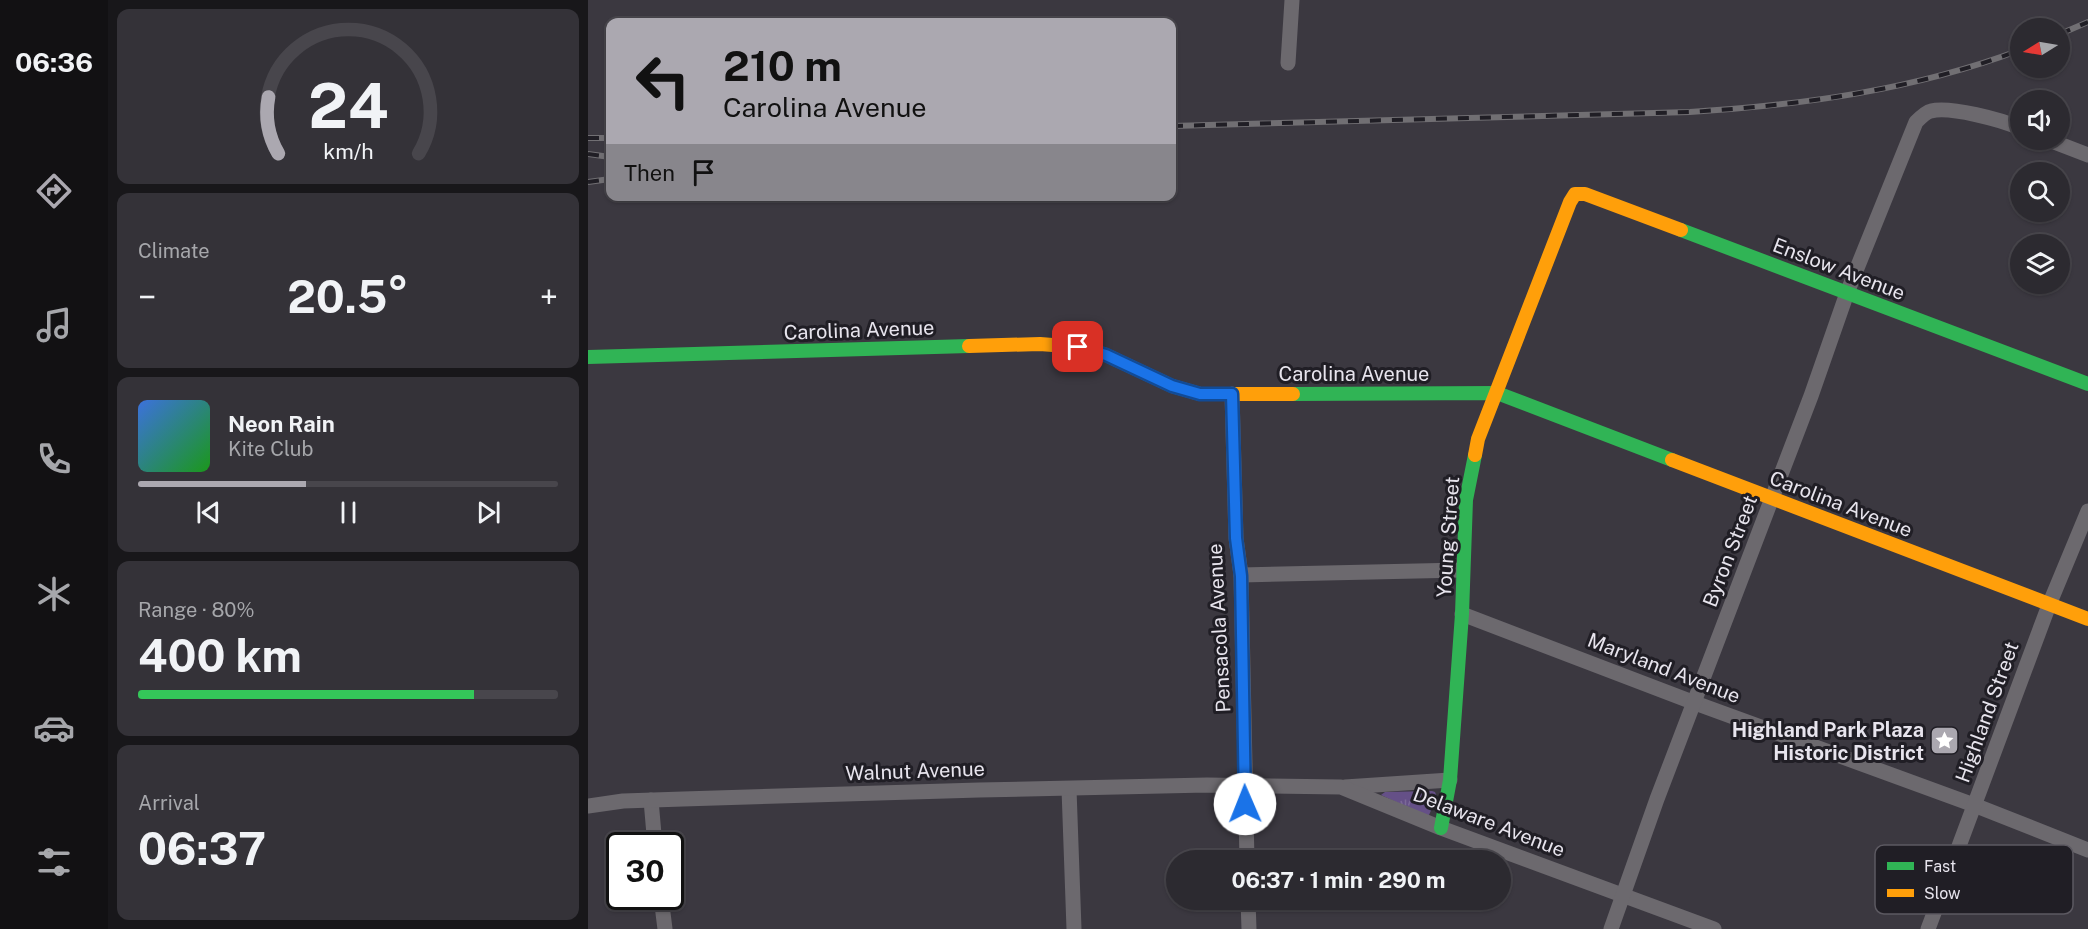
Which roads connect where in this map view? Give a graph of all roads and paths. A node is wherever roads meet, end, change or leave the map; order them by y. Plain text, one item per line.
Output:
1 (1292, 0) edge
2 (1288, 63) dead end
3 (2010, 123) edge
4 (2070, 148) edge
5 (2088, 155) edge
6 (1575, 194) joint
7 (1847, 293) junction
8 (588, 357) edge
9 (2088, 384) edge
10 (1497, 393) junction
11 (1232, 394) junction
12 (1773, 498) junction
13 (2088, 511) edge
14 (1462, 570) junction
15 (1241, 576) junction
16 (2049, 605) junction
17 (1462, 614) junction
18 (2088, 620) edge
19 (1695, 703) junction
20 (1450, 780) junction
21 (1244, 785) junction
22 (1341, 787) junction
23 (1069, 789) junction
24 (651, 800) junction
25 (1974, 805) junction
26 (588, 806) edge
27 (1441, 828) junction
28 (654, 832) edge
29 (1959, 845) edge
30 (1247, 850) edge
31 (2088, 850) edge
32 (1624, 894) junction
33 (663, 910) edge
34 (1248, 910) edge
35 (1934, 914) edge
36 (665, 929) edge
37 (1074, 929) edge
38 (1249, 929) edge
39 (1611, 929) edge
40 (1714, 929) edge
41 (1928, 929) edge

1 - 2 street
3 - 7 street, Byron Street
4 - 5 street
6 - 7 street, Enslow Avenue
6 - 10 street, Young Street
7 - 9 street, Enslow Avenue
7 - 12 street, Byron Street
8 - 11 street, Carolina Avenue
10 - 11 street, Carolina Avenue
10 - 12 street, Carolina Avenue
10 - 14 street, Young Street
11 - 15 street, Pensacola Avenue
12 - 16 street, Carolina Avenue
12 - 19 street, Byron Street
13 - 16 street, Highland Street
14 - 15 street
14 - 17 street, Young Street
15 - 21 street, Pensacola Avenue
16 - 18 street, Carolina Avenue
16 - 25 street, Highland Street
17 - 19 street, Maryland Avenue
17 - 20 street, Young Street
19 - 25 street, Maryland Avenue
19 - 32 street, Byron Street
20 - 22 street
20 - 27 street, Young Street
21 - 22 street, Delaware Avenue
21 - 23 street, Walnut Avenue
21 - 30 street, Pensacola Avenue
22 - 27 street, Delaware Avenue
23 - 24 street, Walnut Avenue
23 - 37 street
24 - 26 street, Walnut Avenue
24 - 28 street
25 - 29 street, Highland Street
25 - 31 street, Maryland Avenue
27 - 32 street, Delaware Avenue
32 - 39 street, Byron Street
32 - 40 street, Delaware Avenue
33 - 36 street
34 - 38 street
35 - 41 street, Highland Street

